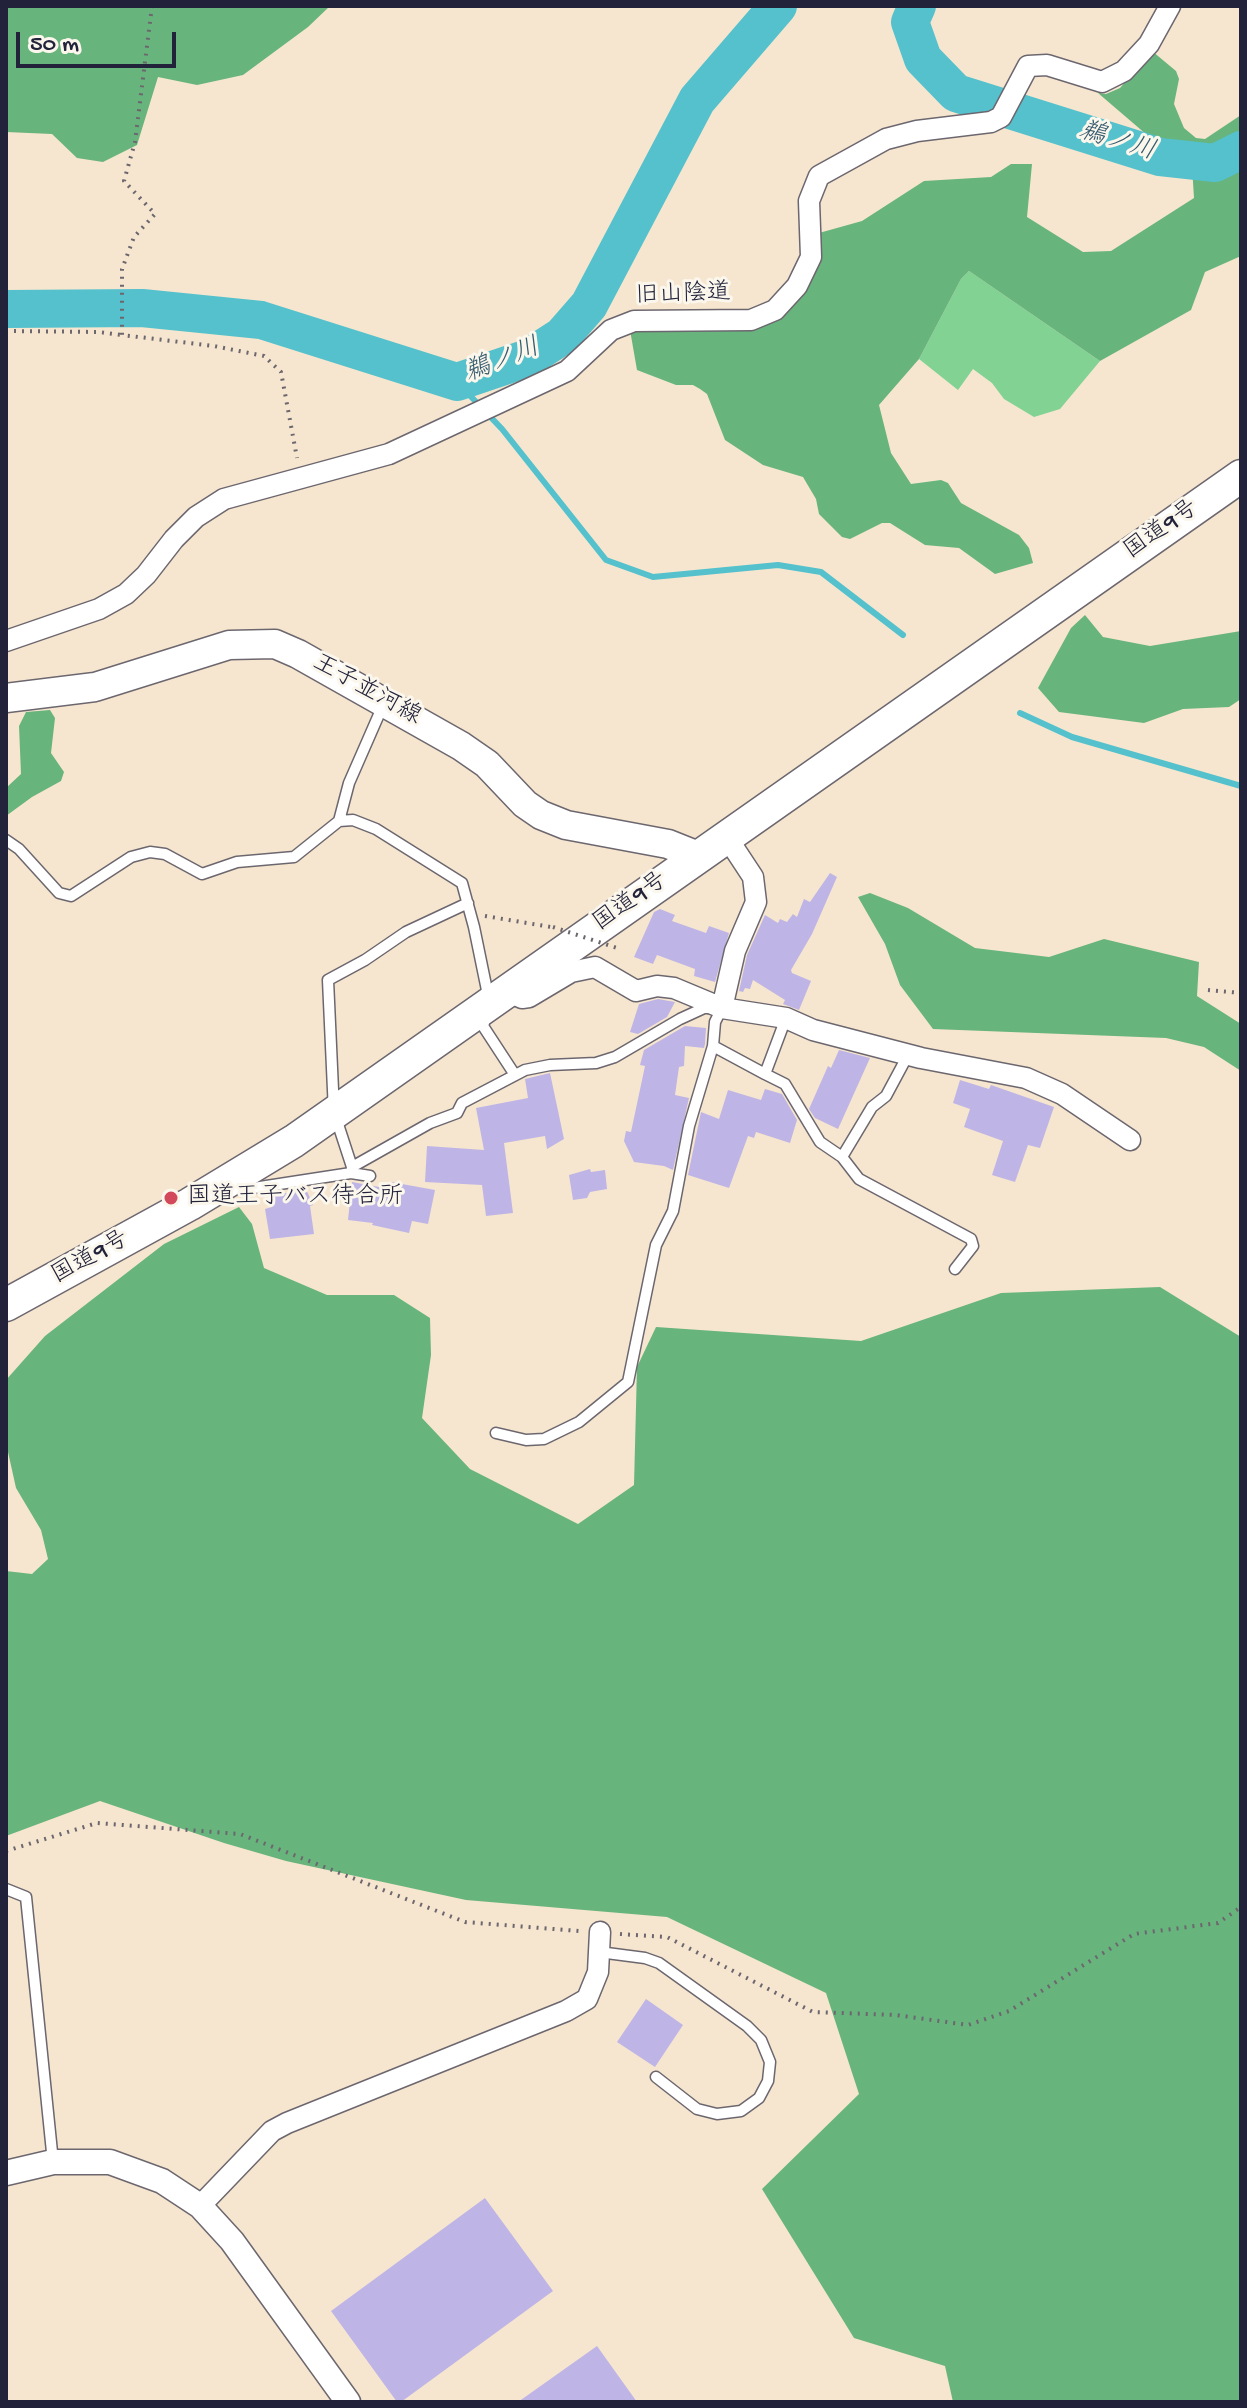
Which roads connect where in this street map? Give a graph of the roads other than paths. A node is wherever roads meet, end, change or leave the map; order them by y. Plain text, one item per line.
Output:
1 (1170, 6) edge
2 (1241, 476) edge
3 (6, 641) edge
4 (6, 698) edge
5 (385, 701) junction
6 (339, 821) junction
7 (726, 836) junction
8 (6, 840) edge
9 (698, 856) junction
10 (468, 903) junction
11 (497, 996) junction
12 (722, 1008) junction
13 (786, 1018) junction
14 (713, 1046) junction
15 (908, 1055) junction
16 (765, 1074) junction
17 (515, 1075) junction
18 (334, 1112) junction
19 (1130, 1140) dead end
20 (842, 1157) junction
21 (351, 1170) junction
22 (370, 1176) dead end
23 (222, 1185) junction
24 (955, 1269) dead end
25 (6, 1305) edge
26 (496, 1433) dead end
27 (6, 1889) edge
28 (599, 1942) joint
29 (656, 2077) dead end
30 (53, 2162) junction
31 (6, 2173) edge
32 (200, 2206) junction
33 (348, 2402) edge

1 - 3 street, 旧山陰道
2 - 7 highway, 国道9号
4 - 5 main road, 王子並河線
5 - 6 lane
5 - 9 main road, 王子並河線
6 - 8 lane
6 - 10 lane
7 - 9 highway, 国道9号
7 - 12 street
9 - 11 highway, 国道9号
10 - 11 lane
10 - 18 lane
11 - 12 street
11 - 17 lane
11 - 18 highway, 国道9号
12 - 13 street
12 - 14 lane
12 - 17 lane
13 - 15 street
13 - 16 lane
14 - 16 lane
14 - 26 lane
15 - 19 street
15 - 20 lane
16 - 20 lane
17 - 21 lane
18 - 21 lane
18 - 23 highway, 国道9号
20 - 24 lane
21 - 22 lane
21 - 23 lane
23 - 25 highway, 国道9号
27 - 30 lane
28 - 29 lane
28 - 32 street
30 - 31 street
30 - 32 street
32 - 33 street

